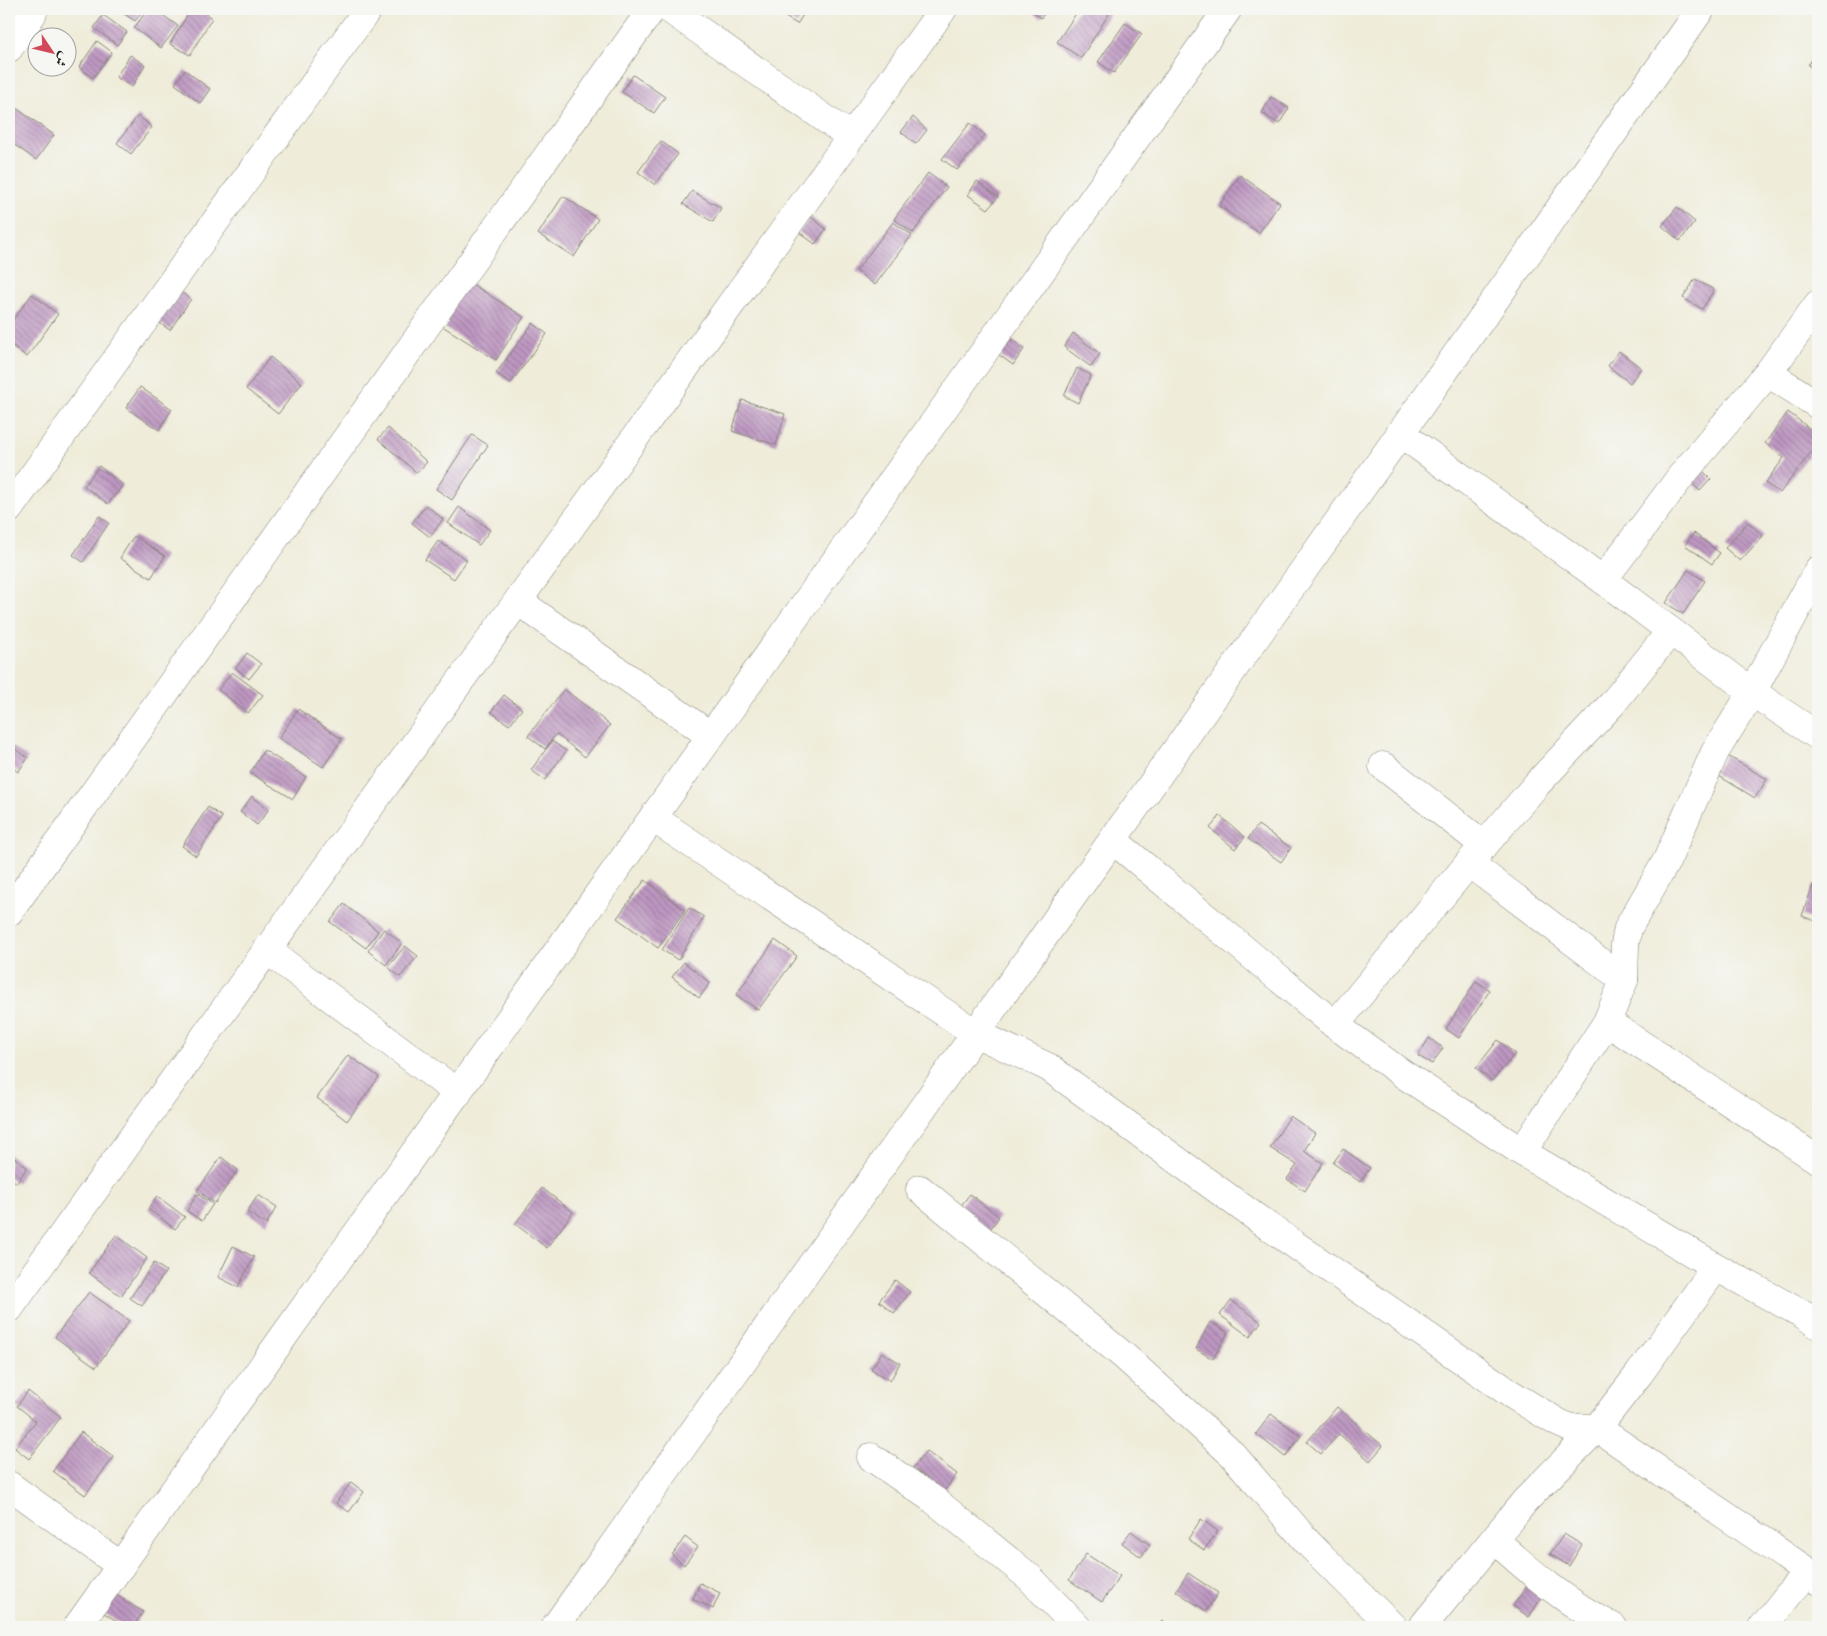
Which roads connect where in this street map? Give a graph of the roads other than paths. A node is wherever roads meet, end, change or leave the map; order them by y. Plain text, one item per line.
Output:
1 (368, 9) edge
2 (652, 9) edge
3 (668, 9) edge
4 (943, 9) edge
5 (1228, 9) edge
6 (1700, 9) edge
7 (33, 13) dead end
8 (9, 48) edge
9 (851, 137) junction
10 (1818, 304) edge
11 (1768, 373) junction
12 (1818, 405) edge
13 (1400, 433) junction
14 (9, 509) edge
15 (1818, 570) edge
16 (1603, 580) junction
17 (518, 600) junction
18 (1670, 632) junction
19 (1752, 692) junction
20 (711, 736) junction
21 (1818, 736) edge
22 (1383, 766) dead end
23 (653, 818) junction
24 (1113, 840) junction
25 (1477, 854) junction
26 (9, 912) edge
27 (267, 950) junction
28 (1624, 980) junction
29 (1607, 1022) junction
30 (1335, 1025) junction
31 (975, 1033) junction
32 (458, 1093) junction
33 (1522, 1152) junction
34 (1818, 1160) edge
35 (920, 1189) dead end
36 (1716, 1267) junction
37 (9, 1309) edge
38 (1818, 1325) edge
39 (1597, 1428) junction
40 (872, 1457) dead end
41 (9, 1484) edge
42 (1494, 1539) junction
43 (121, 1566) junction
44 (1813, 1576) edge
45 (77, 1627) edge
46 (555, 1627) edge
47 (1077, 1627) edge
48 (1393, 1627) edge
49 (1422, 1627) edge
50 (1613, 1627) edge
51 (1763, 1627) edge

1 - 14 street
2 - 26 street
3 - 9 street
4 - 9 street
5 - 20 street
6 - 13 street
7 - 8 street
9 - 17 street
10 - 11 street
11 - 12 street
11 - 16 street
13 - 16 street
13 - 24 street
15 - 19 street
16 - 18 street
17 - 20 street
17 - 27 street
18 - 19 street
18 - 25 street
19 - 21 street
19 - 28 street
20 - 23 street
22 - 25 street
23 - 31 street
23 - 32 street
24 - 30 street
24 - 31 street
25 - 28 street
25 - 30 street
27 - 32 street
27 - 37 street
28 - 29 street
29 - 33 street
29 - 34 street
30 - 33 street
31 - 39 street
31 - 46 street
32 - 43 street
33 - 36 street
35 - 48 street
36 - 38 street
36 - 39 street
39 - 42 street
39 - 44 street
40 - 47 street
41 - 43 street
42 - 49 street
42 - 50 street
43 - 45 street
44 - 51 street

